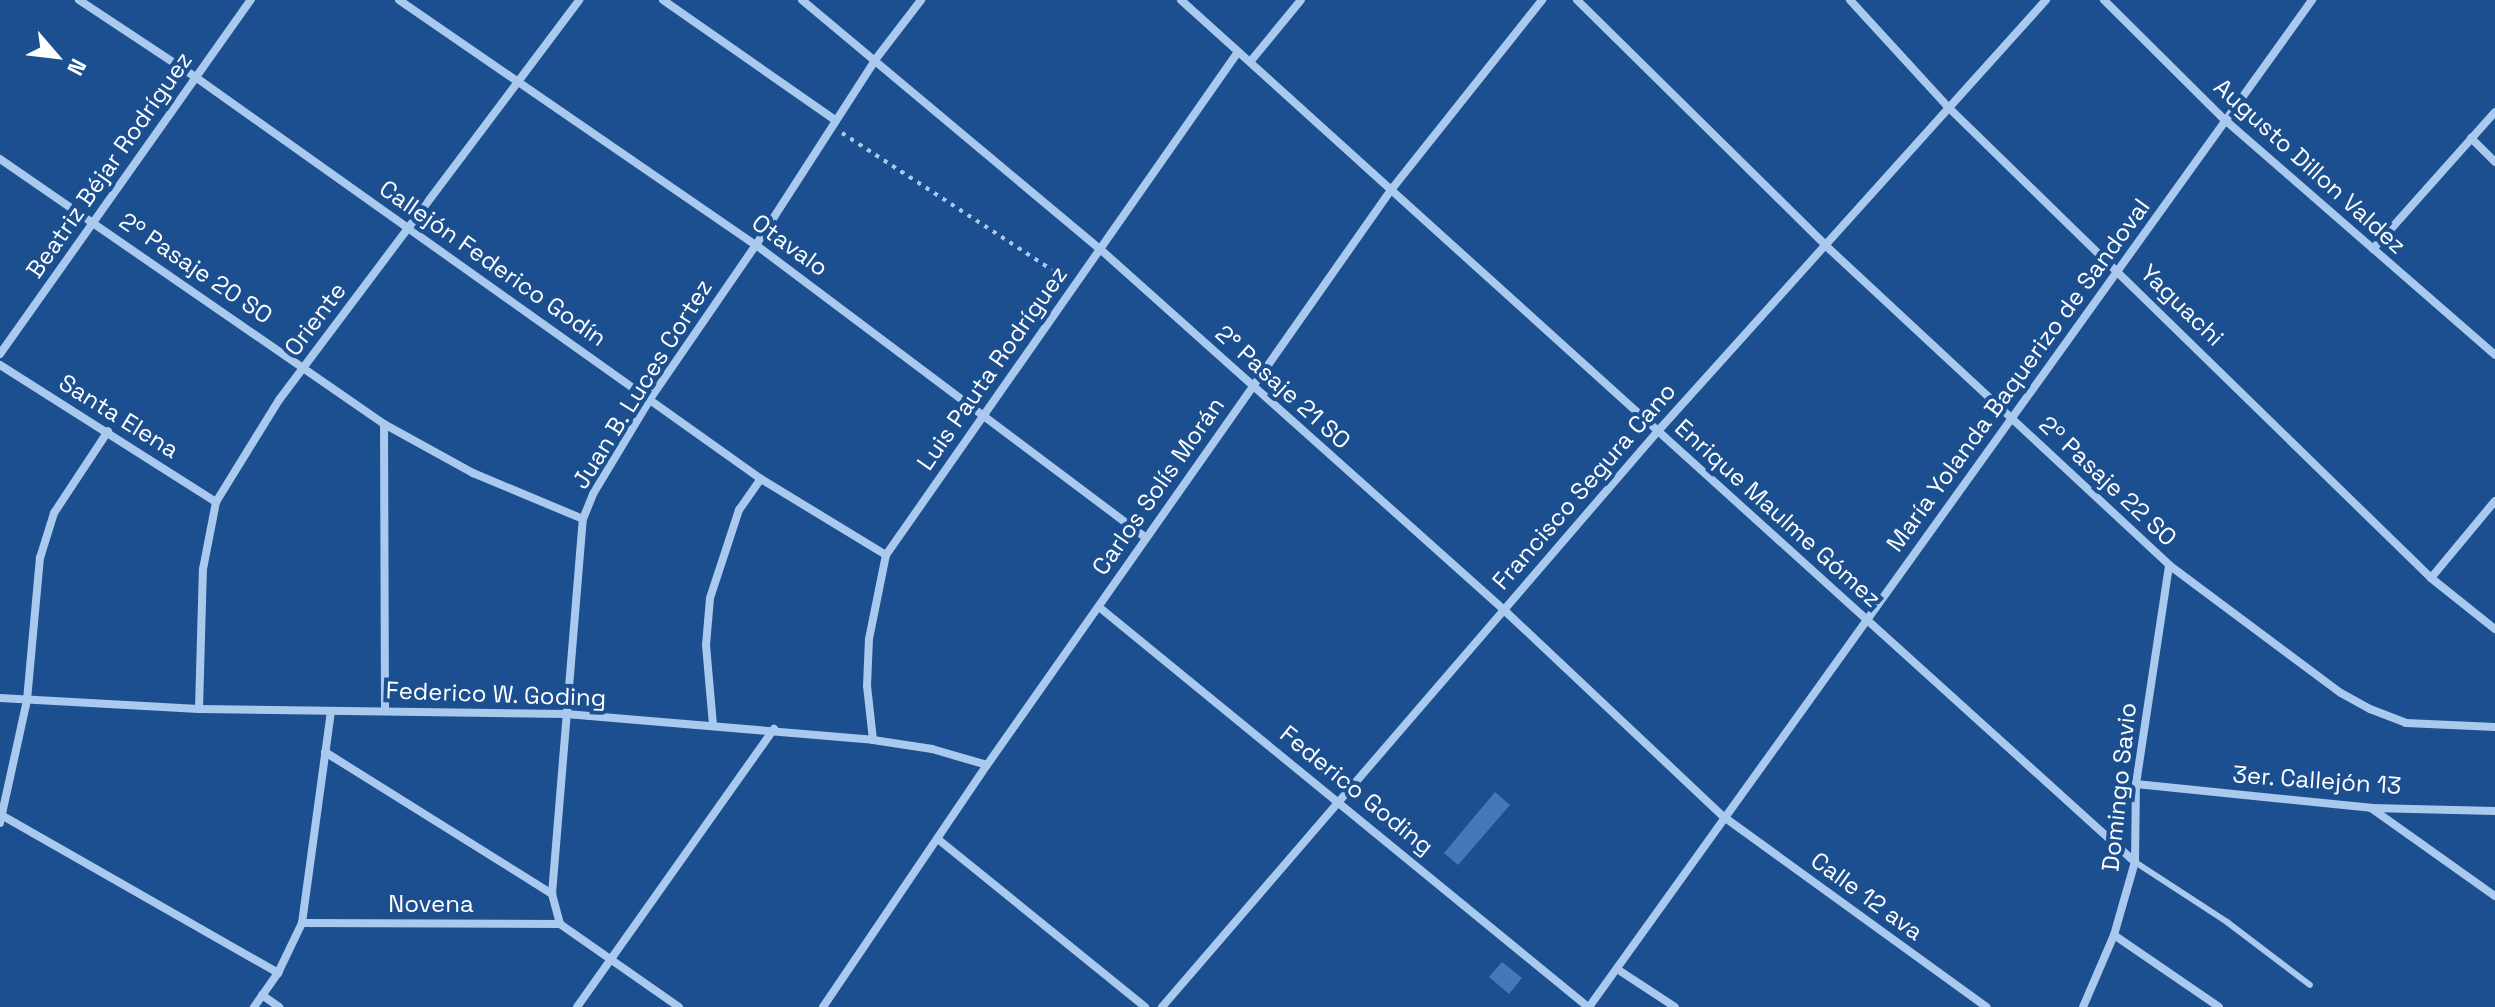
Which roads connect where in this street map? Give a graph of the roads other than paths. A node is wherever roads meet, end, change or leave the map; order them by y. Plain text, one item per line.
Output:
1 (79, 0) edge
2 (251, 0) edge
3 (399, 0) edge
4 (579, 0) edge
5 (663, 0) edge
6 (802, 0) edge
7 (921, 0) edge
8 (1181, 0) edge
9 (1301, 0) edge
10 (1542, 0) edge
11 (1850, 0) edge
12 (2046, 0) edge
13 (2104, 0) edge
14 (2312, 0) edge
15 (1582, 2) edge
16 (1238, 52) junction
17 (875, 60) junction
18 (1250, 62) junction
19 (194, 76) junction
20 (517, 83) junction
21 (1947, 106) junction
22 (2495, 112) edge
23 (2225, 120) junction
24 (833, 123) junction
25 (2471, 138) junction
26 (0, 159) edge
27 (2495, 162) edge
28 (1391, 190) junction
29 (95, 224) junction
30 (409, 228) junction
31 (1824, 244) junction
32 (756, 245) junction
33 (1100, 249) junction
34 (2373, 249) junction
35 (2117, 270) junction
36 (0, 354) edge
37 (2495, 355) edge
38 (0, 365) edge
39 (304, 366) junction
40 (1252, 387) junction
41 (650, 399) junction
42 (983, 413) junction
43 (2010, 419) junction
44 (384, 424) junction
45 (108, 431) junction
46 (1658, 431) junction
47 (761, 479) junction
48 (2495, 501) edge
49 (216, 502) junction
50 (583, 519) junction
51 (1146, 538) junction
52 (886, 555) junction
53 (2169, 565) junction
54 (2431, 578) junction
55 (1099, 607) junction
56 (1503, 609) junction
57 (1867, 620) junction
58 (2495, 629) edge
59 (0, 698) edge
60 (27, 700) junction
61 (199, 709) junction
62 (331, 711) junction
63 (385, 711) junction
64 (566, 714) junction
65 (713, 725) junction
66 (2495, 727) edge
67 (774, 729) junction
68 (873, 740) junction
69 (325, 752) junction
70 (987, 765) junction
71 (2136, 784) junction
72 (1340, 801) junction
73 (2371, 808) junction
74 (2495, 811) edge
75 (1724, 817) junction
76 (1, 819) edge
77 (939, 840) junction
78 (2135, 862) junction
79 (552, 894) junction
80 (2495, 896) edge
81 (302, 923) junction
82 (560, 924) junction
83 (2114, 935) junction
84 (610, 959) junction
85 (1617, 969) junction
86 (278, 973) junction
87 (2310, 985) dead end
88 (262, 995) junction
89 (254, 1007) edge
90 (279, 1007) edge
91 (577, 1007) edge
92 (679, 1007) edge
93 (823, 1007) edge
94 (1145, 1007) edge
95 (1162, 1007) edge
96 (1588, 1007) edge
97 (1675, 1007) edge
98 (1986, 1007) edge
99 (2083, 1007) edge
100 (2219, 1007) edge

1 - 19 street, Callejón Federico Godín
2 - 19 street, Beatriz Béjar Rodríguez
3 - 20 street, Otavalo
4 - 20 street, Oriente
5 - 24 street
6 - 17 street, 2° Pasaje 21 SO
7 - 17 street, Juan B. Luces Cortez
8 - 16 street, Enrique Maulme Gómez
9 - 18 street
10 - 28 street, Carlos Solís Morán
11 - 21 street, Yaguachi
12 - 21 street, Francisco Segura Cano
13 - 23 street, Augusto Dillon Valdez
14 - 23 street, María Yolanda Baquerizo de Sandoval
15 - 31 street, 2º Pasaje 22 SO
16 - 18 street, Enrique Maulme Gómez
16 - 33 street, Luis Pauta Rodríguez
17 - 24 street, Juan B. Luces Cortez
17 - 33 street, 2° Pasaje 21 SO
18 - 28 street, Enrique Maulme Gómez
19 - 29 street, Beatriz Béjar Rodríguez
19 - 30 street, Callejón Federico Godín
20 - 30 street, Oriente
20 - 32 street, Otavalo
21 - 31 street, Francisco Segura Cano
21 - 35 street, Yaguachi
22 - 25 street
23 - 34 street, Augusto Dillon Valdez
23 - 35 street, María Yolanda Baquerizo de Sandoval
24 - 32 street, Juan B. Luces Cortez
25 - 27 street
25 - 34 street
26 - 29 street, 2º Pasaje 20 SO
28 - 40 street, Carlos Solís Morán
28 - 46 street, Enrique Maulme Gómez
29 - 36 street, Beatriz Béjar Rodríguez
29 - 39 street, 2º Pasaje 20 SO
30 - 39 street, Oriente
30 - 41 street, Callejón Federico Godín
31 - 43 street, 2º Pasaje 22 SO
31 - 46 street, Francisco Segura Cano
32 - 41 street, Juan B. Luces Cortez
32 - 42 street, Otavalo
33 - 40 street, 2° Pasaje 21 SO
33 - 42 street, Luis Pauta Rodríguez
34 - 37 street, Augusto Dillon Valdez
35 - 43 street, María Yolanda Baquerizo de Sandoval
35 - 54 street, Yaguachi
38 - 45 street, Santa Elena
39 - 44 street, 2º Pasaje 20 SO
39 - 49 street, Oriente
40 - 51 street, Carlos Solís Morán
40 - 56 street, 2° Pasaje 21 SO
41 - 47 street, Callejón Federico Godín
41 - 50 street, Juan B. Luces Cortez
42 - 51 street, Otavalo
42 - 52 street, Luis Pauta Rodríguez
43 - 53 street, 2º Pasaje 22 SO
43 - 57 street, María Yolanda Baquerizo de Sandoval
44 - 50 street, 2º Pasaje 20 SO
44 - 63 street
45 - 49 street, Santa Elena
45 - 60 street
46 - 56 street, Francisco Segura Cano
46 - 57 street, Enrique Maulme Gómez
47 - 52 street, Callejón Federico Godín
47 - 65 street
48 - 54 street
49 - 61 street, Oriente
50 - 64 street, Juan B. Luces Cortez
51 - 55 street, Carlos Solís Morán
52 - 68 street, Luis Pauta Rodríguez
53 - 66 street, 2º Pasaje 22 SO
53 - 71 street, Domingo Savio
54 - 58 street, Yaguachi
55 - 70 street, Carlos Solís Morán
55 - 72 street, Federico Goding
56 - 72 street, Francisco Segura Cano
56 - 75 street, 2° Pasaje 21 SO
57 - 75 street, María Yolanda Baquerizo de Sandoval
57 - 78 street, Enrique Maulme Gómez
59 - 60 street, Federico W. Goding
60 - 61 street, Federico W. Goding
60 - 76 street
61 - 62 street, Federico W. Goding
62 - 63 street, Federico W. Goding
62 - 69 street
63 - 64 street, Federico W. Goding
64 - 65 street, Federico W. Goding
64 - 79 street, Juan B. Luces Cortez
65 - 67 street, Federico W. Goding
67 - 68 street, Federico W. Goding
67 - 84 street
68 - 70 street, Federico W. Goding
69 - 79 street
69 - 81 street
70 - 77 street, Carlos Solís Morán
71 - 73 street, 3er. Callejón 13
71 - 78 street, Domingo Savio
72 - 95 street, Francisco Segura Cano
72 - 96 street, Federico Goding
73 - 74 street, 3er. Callejón 13
73 - 80 street
75 - 85 street, María Yolanda Baquerizo de Sandoval
75 - 98 street, Calle 12 ava
76 - 86 street
77 - 93 street, Carlos Solís Morán
77 - 94 street
78 - 83 street, Domingo Savio
78 - 87 lane
79 - 82 street, Juan B. Luces Cortez
81 - 82 street, Novena
81 - 86 street
82 - 84 street
83 - 99 street, Domingo Savio
83 - 100 street
84 - 91 street
84 - 92 street
85 - 96 street, María Yolanda Baquerizo de Sandoval
85 - 97 street
86 - 88 street
88 - 89 street
88 - 90 street

